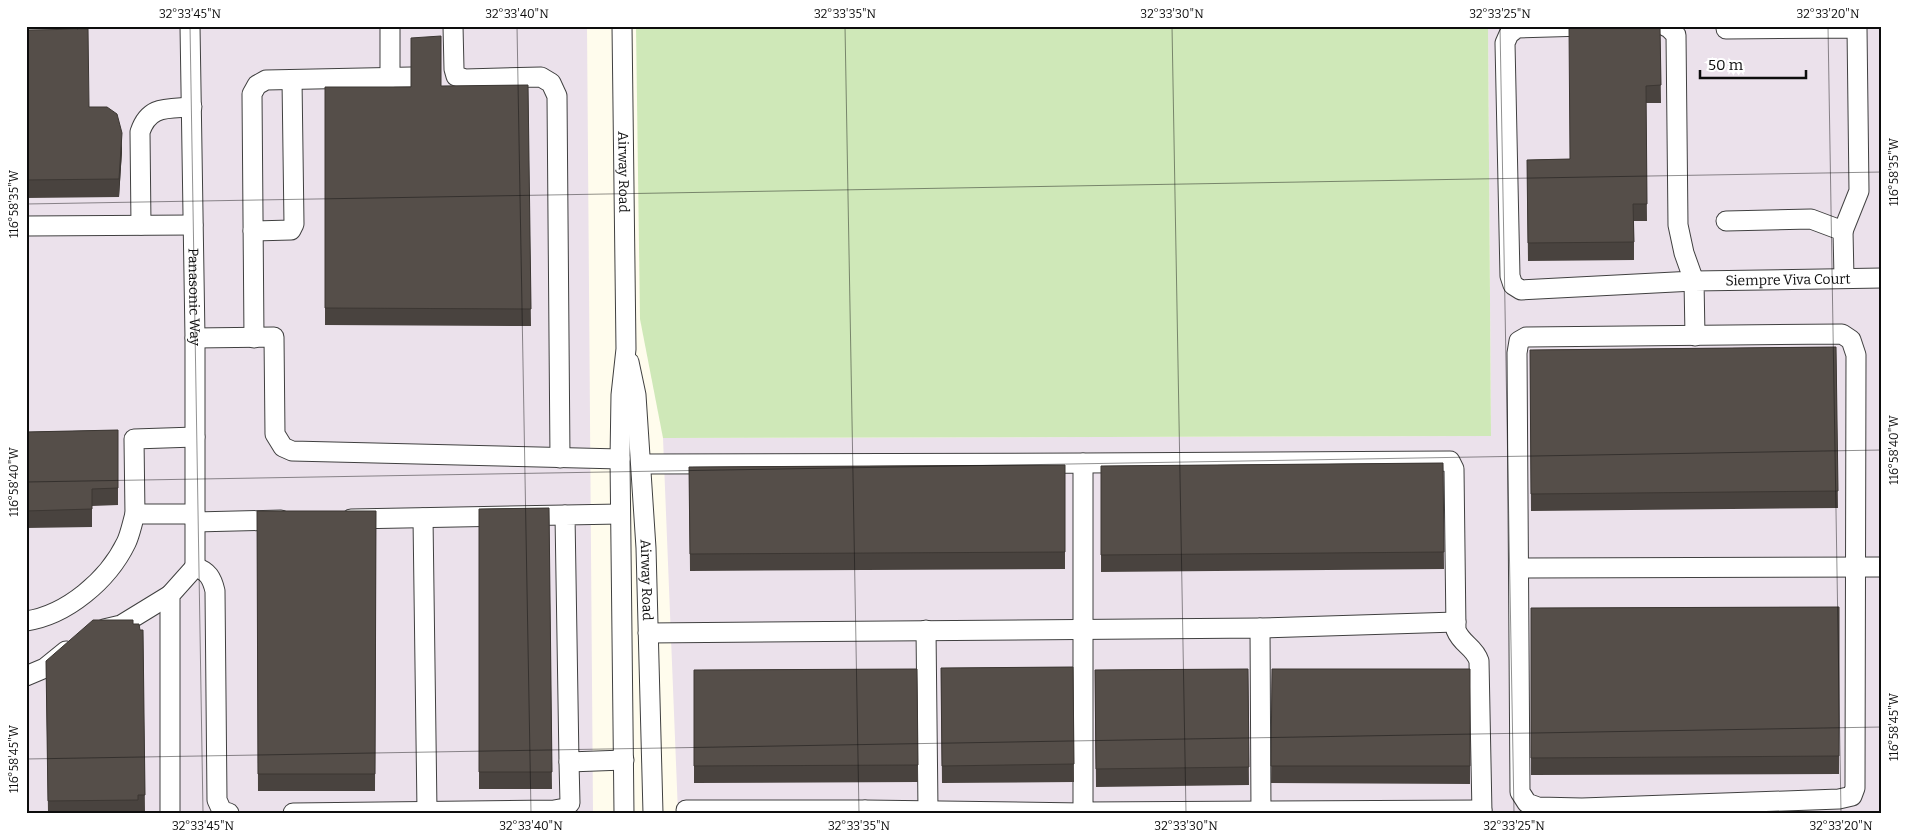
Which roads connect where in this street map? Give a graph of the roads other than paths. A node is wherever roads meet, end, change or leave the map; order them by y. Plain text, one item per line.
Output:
1 (190, 26) edge
2 (390, 26) edge
3 (453, 26) edge
4 (622, 26) edge
5 (1585, 26) edge
6 (1665, 26) edge
7 (68, 27) edge
8 (26, 28) edge
9 (1726, 29) dead end
10 (411, 77) edge
11 (390, 78) junction
12 (292, 80) junction
13 (192, 108) junction
14 (1726, 221) dead end
15 (141, 225) junction
16 (193, 225) junction
17 (26, 226) edge
18 (1843, 231) junction
19 (253, 232) junction
20 (1844, 278) junction
21 (1882, 278) edge
22 (1694, 281) junction
23 (1695, 336) junction
24 (195, 338) junction
25 (254, 338) junction
26 (626, 349) junction
27 (195, 437) junction
28 (134, 439) junction
29 (115, 440) edge
30 (560, 458) junction
31 (620, 459) junction
32 (642, 464) junction
33 (1083, 464) junction
34 (135, 514) junction
35 (620, 514) junction
36 (565, 515) junction
37 (195, 518) junction
38 (423, 518) junction
39 (334, 519) edge
40 (294, 520) edge
41 (195, 567) junction
42 (1882, 567) edge
43 (1519, 568) junction
44 (1856, 568) junction
45 (170, 595) junction
46 (26, 621) edge
47 (1456, 622) junction
48 (1260, 628) junction
49 (1083, 629) junction
50 (926, 630) junction
51 (648, 633) junction
52 (26, 676) edge
53 (624, 760) junction
54 (569, 762) junction
55 (1690, 809) edge
56 (686, 810) dead end
57 (928, 810) junction
58 (427, 811) junction
59 (865, 811) edge
60 (1482, 811) edge
61 (170, 812) edge
62 (1083, 812) edge
63 (1262, 812) edge
64 (229, 813) edge
65 (293, 813) edge
66 (624, 813) edge
67 (653, 813) edge

1 - 13 street, Panasonic Way
2 - 11 street
3 - 30 street
4 - 26 street, Airway Road
5 - 22 street, Siempre Viva Court
6 - 22 street
7 - 8 street
9 - 18 street
10 - 11 street
11 - 12 street
12 - 19 street
12 - 19 street
13 - 15 street
13 - 16 street, Panasonic Way
14 - 18 street
15 - 16 street
15 - 17 street
16 - 24 street, Panasonic Way
18 - 20 street
19 - 25 street
20 - 21 street, Siempre Viva Court
20 - 22 street, Siempre Viva Court
22 - 23 street
23 - 43 street
23 - 44 street
24 - 25 street
24 - 27 street, Panasonic Way
25 - 30 street
26 - 31 street, Airway Road
26 - 32 street, Airway Road
27 - 28 street
27 - 37 street, Panasonic Way
28 - 29 street
28 - 34 street
30 - 31 street
31 - 35 street, Airway Road
32 - 33 street
32 - 51 street, Airway Road
33 - 47 street
33 - 49 street
34 - 37 street
34 - 46 street
35 - 36 street
35 - 53 street, Airway Road
36 - 38 street
36 - 54 street
37 - 40 street
37 - 41 street, Panasonic Way
38 - 39 street
38 - 58 street
41 - 45 street
41 - 64 street
42 - 44 street
43 - 44 street
43 - 55 street
44 - 55 street
45 - 52 street
45 - 61 street
47 - 48 street
47 - 60 street
48 - 49 street
48 - 63 street
49 - 50 street
49 - 62 street
50 - 51 street
50 - 57 street
51 - 67 street, Airway Road
53 - 54 street
53 - 66 street, Airway Road
54 - 58 street
56 - 59 street
57 - 59 street
57 - 62 street
58 - 65 street
60 - 63 street
62 - 63 street

